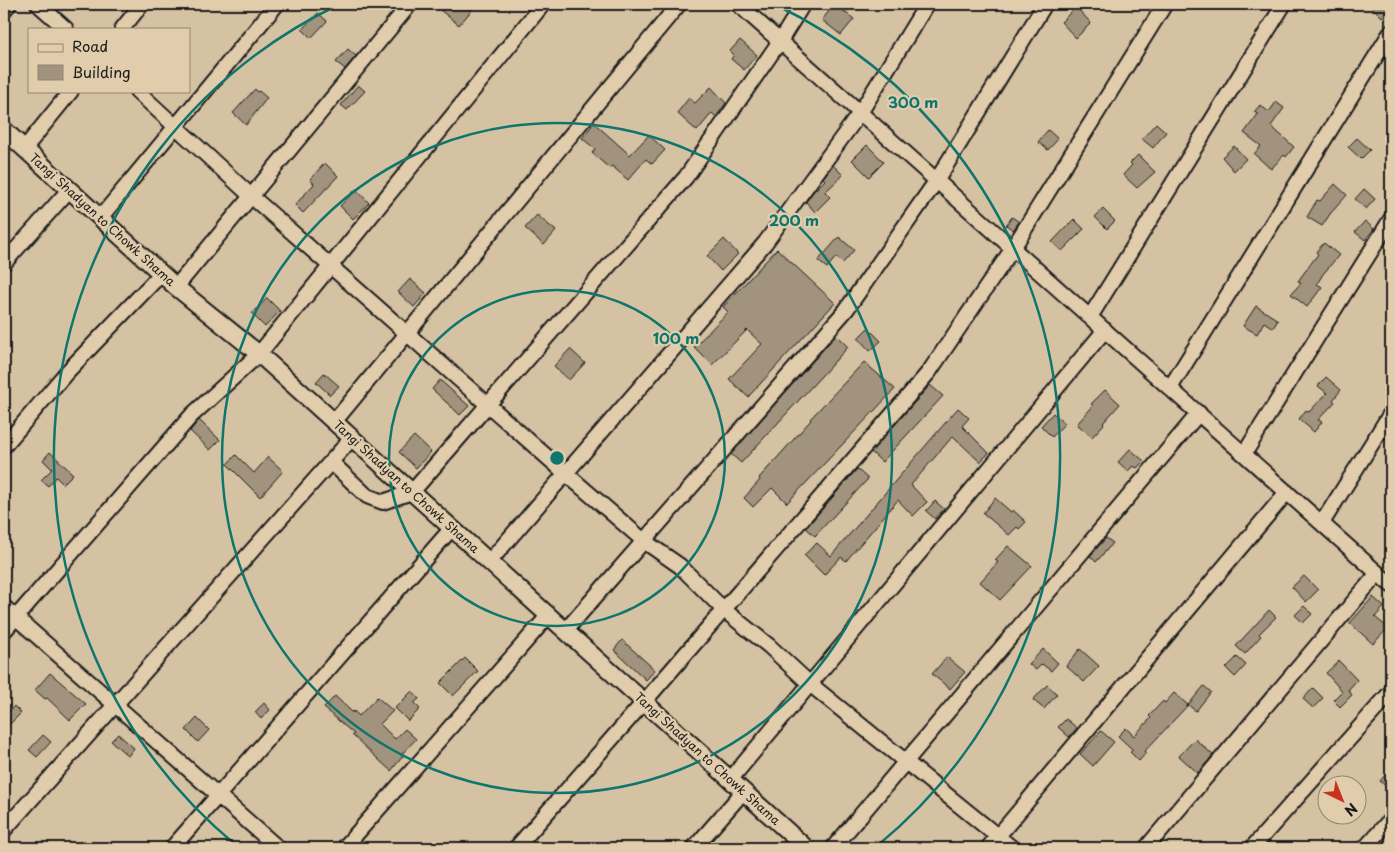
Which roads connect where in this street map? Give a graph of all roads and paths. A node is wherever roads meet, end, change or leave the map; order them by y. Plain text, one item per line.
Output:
1 (9, 4) edge
2 (38, 4) edge
3 (142, 4) edge
4 (277, 4) edge
5 (410, 4) edge
6 (543, 4) edge
7 (678, 4) edge
8 (738, 4) edge
9 (803, 4) edge
10 (927, 4) edge
11 (1045, 4) edge
12 (1165, 4) edge
13 (1284, 4) edge
14 (4, 10) edge
15 (65, 28) edge
16 (123, 28) edge
17 (1391, 32) edge
18 (780, 41) junction
19 (70, 92) edge
20 (138, 92) edge
21 (860, 113) junction
22 (176, 126) junction
23 (4, 130) edge
24 (24, 149) junction
25 (936, 180) junction
26 (68, 190) junction
27 (251, 196) junction
28 (100, 218) junction
29 (1391, 219) edge
30 (1013, 248) junction
31 (4, 263) edge
32 (330, 266) junction
33 (161, 274) junction
34 (176, 287) junction
35 (1090, 317) junction
36 (1104, 330) junction
37 (408, 333) junction
38 (258, 354) junction
39 (1170, 388) junction
40 (488, 404) junction
41 (1391, 413) edge
42 (1199, 414) junction
43 (334, 422) junction
44 (352, 438) junction
45 (4, 446) edge
46 (1244, 454) junction
47 (331, 462) junction
48 (566, 474) junction
49 (412, 492) junction
50 (1287, 492) junction
51 (1322, 523) junction
52 (452, 528) junction
53 (644, 540) junction
54 (489, 562) junction
55 (1378, 573) junction
56 (1391, 584) edge
57 (4, 607) edge
58 (724, 610) junction
59 (548, 616) junction
60 (16, 617) junction
61 (4, 631) edge
62 (564, 631) junction
63 (810, 684) junction
64 (1391, 692) edge
65 (644, 702) junction
66 (115, 704) junction
67 (906, 764) junction
68 (730, 780) junction
69 (743, 792) junction
70 (218, 795) junction
71 (1391, 819) edge
72 (4, 830) edge
73 (998, 836) junction
74 (172, 848) edge
75 (278, 848) edge
76 (344, 848) edge
77 (516, 848) edge
78 (694, 848) edge
79 (806, 848) edge
80 (833, 848) edge
81 (988, 848) edge
82 (1012, 848) edge
83 (1146, 848) edge
84 (1252, 848) edge
85 (1365, 848) edge

1 - 14 street
2 - 15 street
3 - 16 street
4 - 22 street
5 - 27 street
6 - 32 street
7 - 37 street
8 - 18 street
9 - 18 street
10 - 21 street
11 - 25 street
12 - 30 street
13 - 35 street
17 - 39 street
18 - 21 street
18 - 40 street
19 - 24 street
20 - 22 street
21 - 25 street
21 - 48 street
22 - 27 street
22 - 28 street
23 - 24 main road, Tangi Shadyan to Chowk Shama
24 - 26 main road, Tangi Shadyan to Chowk Shama
25 - 30 street
25 - 53 street
26 - 28 main road, Tangi Shadyan to Chowk Shama
26 - 31 street
27 - 32 street
27 - 34 street
28 - 33 main road, Tangi Shadyan to Chowk Shama
29 - 46 street
30 - 35 street
30 - 58 street
32 - 37 street
32 - 38 street
33 - 34 main road, Tangi Shadyan to Chowk Shama
33 - 45 street
34 - 38 main road, Tangi Shadyan to Chowk Shama
35 - 36 street
36 - 39 street
36 - 63 street
37 - 40 street
37 - 43 street
38 - 43 main road, Tangi Shadyan to Chowk Shama
38 - 60 street
39 - 42 street
40 - 48 street
40 - 49 street
41 - 51 street
42 - 46 street
42 - 67 street
43 - 44 main road, Tangi Shadyan to Chowk Shama
44 - 47 street
44 - 49 main road, Tangi Shadyan to Chowk Shama
46 - 50 street
47 - 49 street
47 - 66 street
48 - 53 street
48 - 54 street
49 - 52 main road, Tangi Shadyan to Chowk Shama
50 - 51 street
50 - 73 street
51 - 55 street
52 - 54 main road, Tangi Shadyan to Chowk Shama
52 - 70 street
53 - 58 street
53 - 62 street
54 - 59 main road, Tangi Shadyan to Chowk Shama
55 - 56 street
55 - 83 street
57 - 60 street
58 - 63 street
58 - 65 street
59 - 62 main road, Tangi Shadyan to Chowk Shama
59 - 76 street
60 - 61 street
60 - 66 street
62 - 65 main road, Tangi Shadyan to Chowk Shama
63 - 67 street
63 - 68 street
64 - 84 street
65 - 68 main road, Tangi Shadyan to Chowk Shama
65 - 77 street
66 - 70 street
66 - 72 street
67 - 73 street
67 - 80 street
68 - 69 main road, Tangi Shadyan to Chowk Shama
69 - 78 street
69 - 79 main road, Tangi Shadyan to Chowk Shama
70 - 74 street
70 - 75 street
71 - 85 street
73 - 81 street
73 - 82 street

